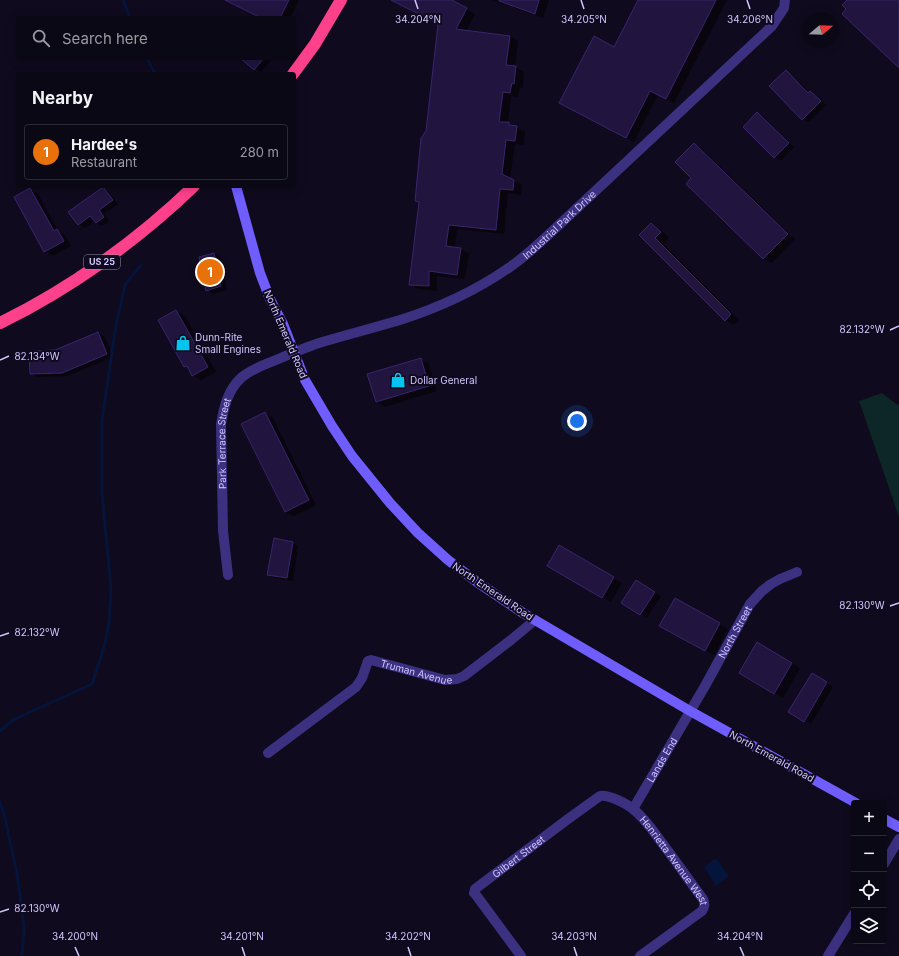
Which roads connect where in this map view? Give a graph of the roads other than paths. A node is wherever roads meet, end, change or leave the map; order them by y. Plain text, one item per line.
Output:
1 (341, 0) edge
2 (785, 0) edge
3 (294, 72) edge
4 (192, 188) edge
5 (237, 188) edge
6 (0, 323) edge
7 (294, 352) junction
8 (797, 572) dead end
9 (228, 574) dead end
10 (535, 620) junction
11 (690, 711) junction
12 (268, 753) dead end
13 (851, 800) edge
14 (633, 809) junction
15 (887, 820) edge
16 (899, 827) edge
17 (899, 839) edge
18 (887, 859) edge
19 (851, 919) edge
20 (521, 956) edge
21 (640, 956) edge
22 (828, 956) edge

1 - 3 highway
2 - 7 street, Industrial Park Drive
4 - 6 highway, US 25
5 - 7 main road, North Emerald Road
7 - 9 street, Park Terrace Street
7 - 10 main road, North Emerald Road
8 - 11 street, North Street
10 - 11 main road, North Emerald Road
10 - 12 street, Truman Avenue
11 - 13 main road, North Emerald Road
11 - 14 street, Lands End
14 - 20 street, Gilbert Street
14 - 21 street, Henrietta Avenue West
15 - 16 main road
17 - 18 street
19 - 22 street

